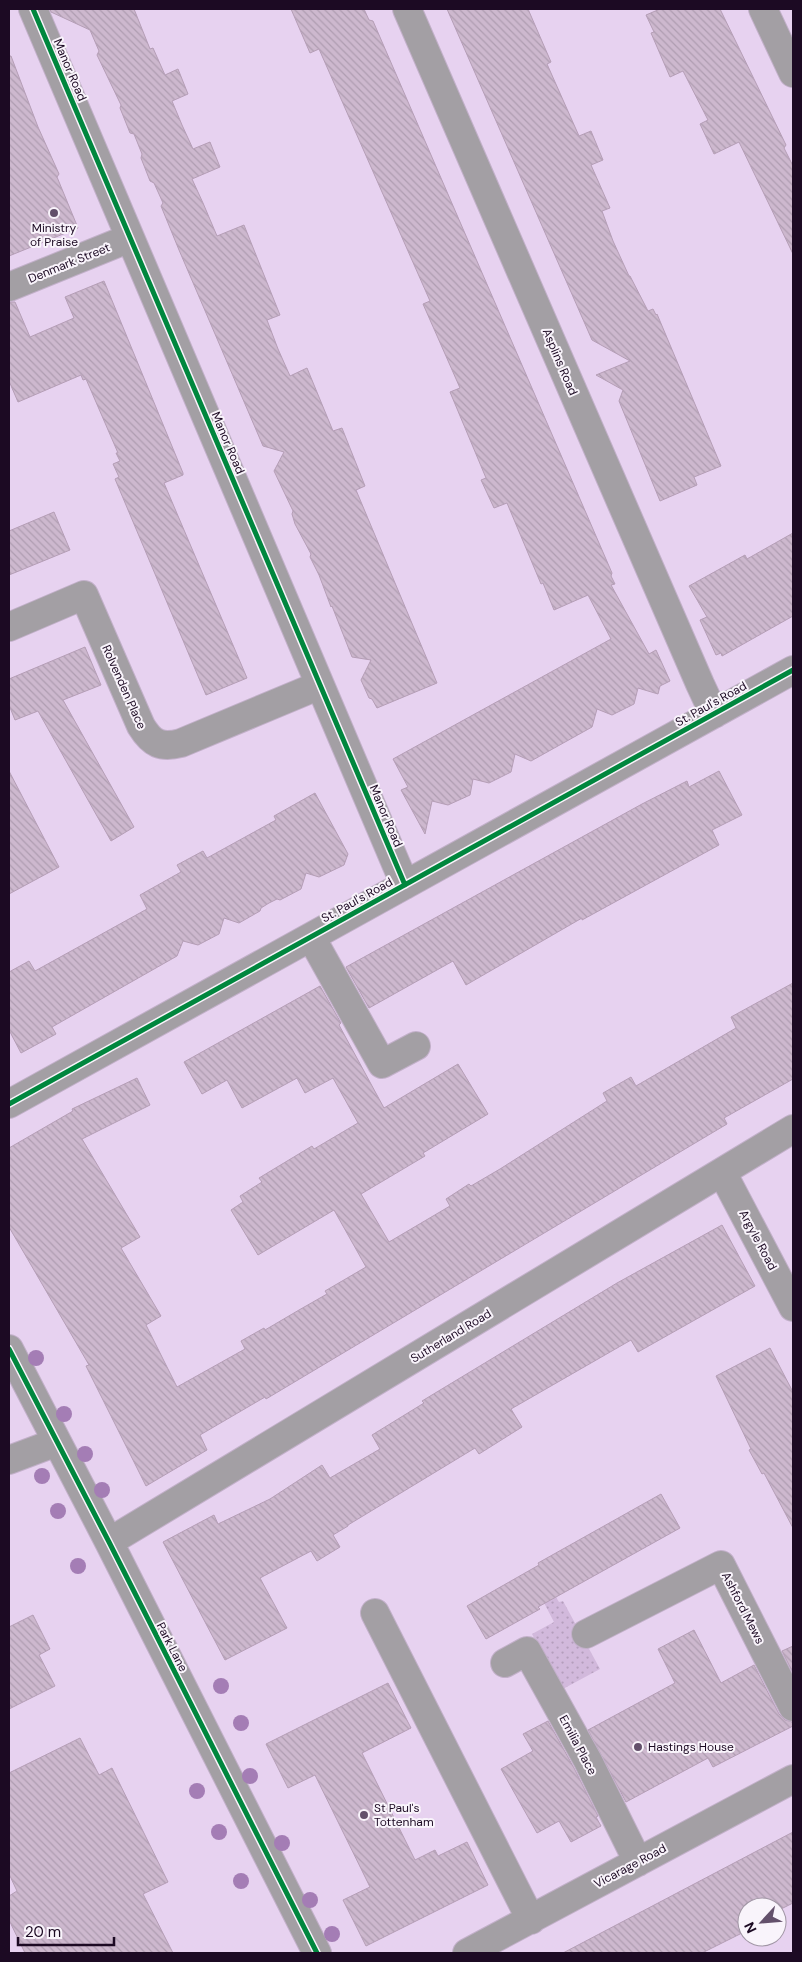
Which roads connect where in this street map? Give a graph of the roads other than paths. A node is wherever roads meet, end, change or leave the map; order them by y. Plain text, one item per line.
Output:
1 (33, 9) edge
2 (407, 9) edge
3 (763, 9) edge
4 (793, 73) edge
5 (130, 238) junction
6 (9, 287) edge
7 (9, 627) edge
8 (793, 670) edge
9 (320, 685) junction
10 (714, 714) junction
11 (404, 885) junction
12 (311, 937) junction
13 (416, 1046) dead end
14 (9, 1104) edge
15 (793, 1129) edge
16 (722, 1172) junction
17 (793, 1307) edge
18 (9, 1349) edge
19 (57, 1442) junction
20 (9, 1460) edge
21 (109, 1542) junction
22 (375, 1612) dead end
23 (586, 1634) dead end
24 (505, 1663) dead end
25 (793, 1707) edge
26 (793, 1779) edge
27 (638, 1862) junction
28 (531, 1920) junction
29 (484, 1949) edge
30 (317, 1953) edge

1 - 5 street, Manor Road
2 - 10 street, Asplins Road
3 - 4 street
5 - 6 street, Denmark Street
5 - 9 street, Manor Road
7 - 9 street, Rolvenden Place
8 - 10 street, St. Paul's Road
9 - 11 street, Manor Road
10 - 11 street, St. Paul's Road
11 - 12 street, St. Paul's Road
12 - 13 street
12 - 14 street, St. Paul's Road
15 - 16 street, Sutherland Road
16 - 17 street, Argyle Road
16 - 21 street, Sutherland Road
18 - 19 street, Park Lane
19 - 20 street
19 - 21 street, Park Lane
21 - 30 street, Park Lane
22 - 28 street
23 - 25 street, Ashford Mews
24 - 27 street, Emilia Place
26 - 27 street, Vicarage Road
27 - 28 street, Vicarage Road
28 - 29 street, Vicarage Road

